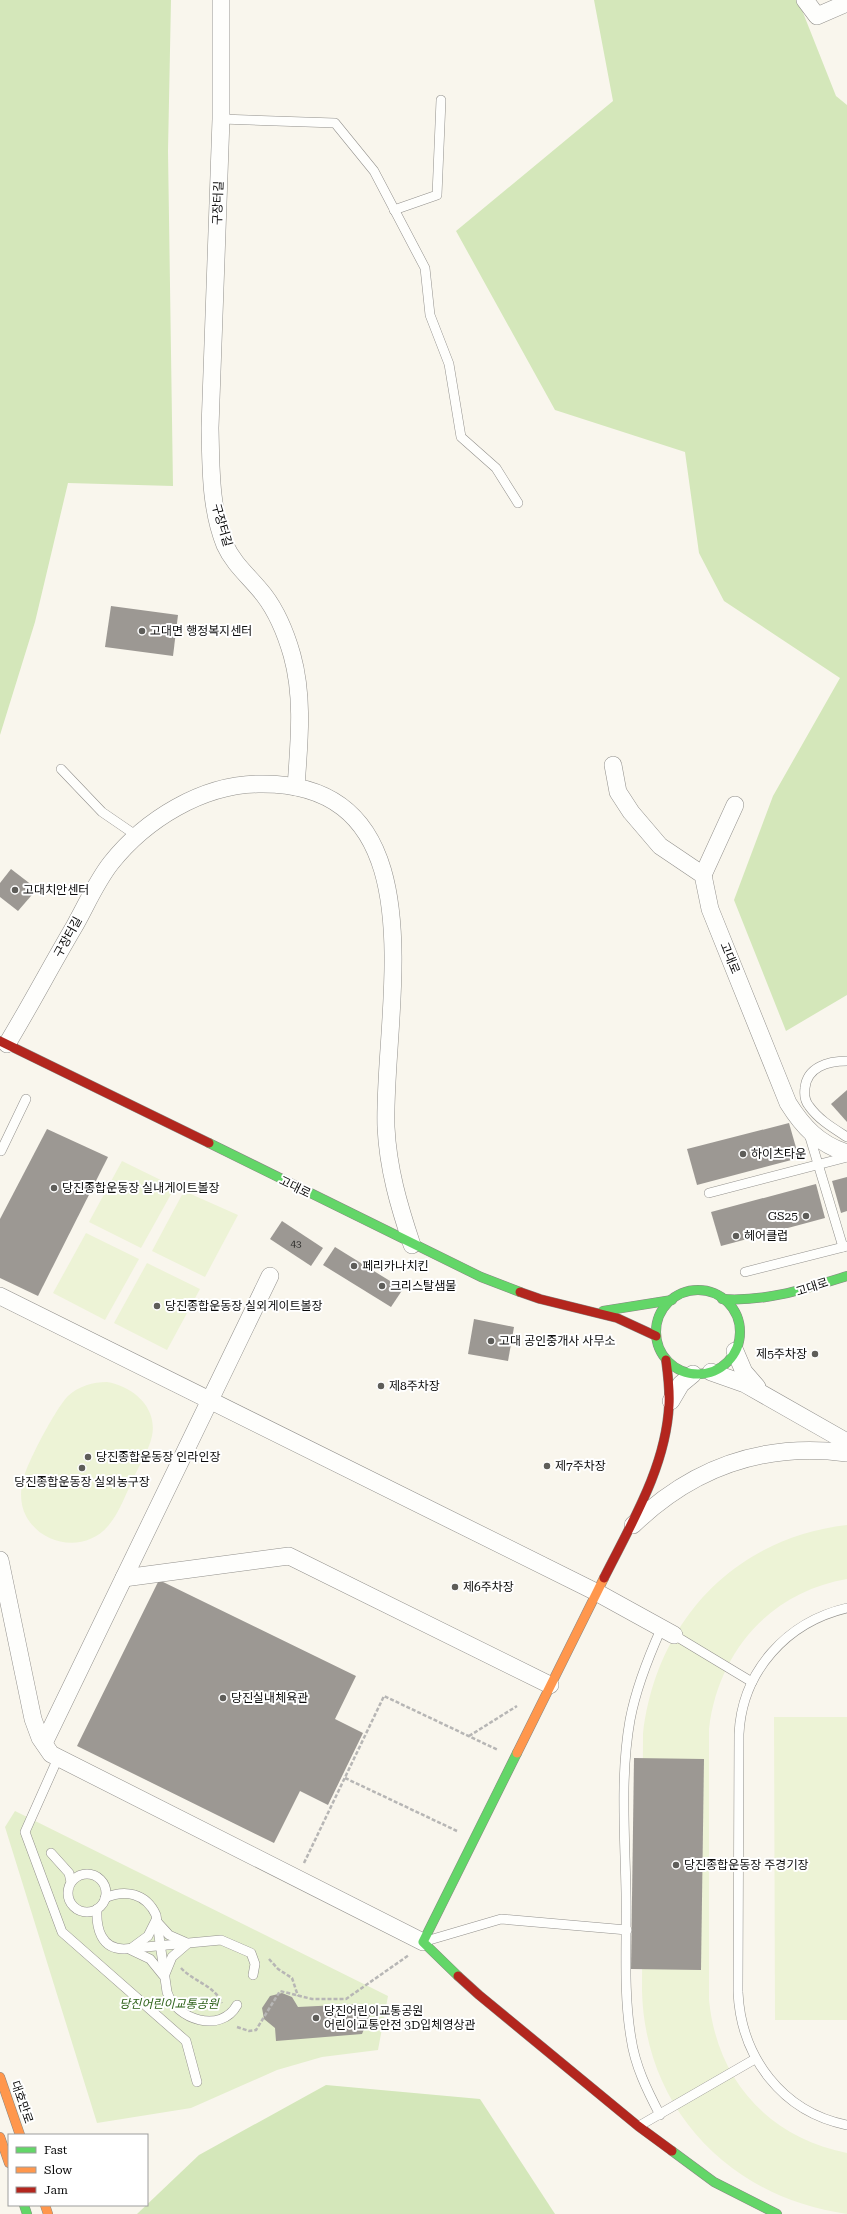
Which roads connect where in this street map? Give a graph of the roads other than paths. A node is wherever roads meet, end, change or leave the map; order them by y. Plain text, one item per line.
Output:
1 (221, 0) edge
2 (805, 0) edge
3 (847, 3) edge
4 (441, 100) dead end
5 (221, 119) junction
6 (394, 210) junction
7 (518, 503) dead end
8 (613, 765) dead end
9 (60, 769) dead end
10 (296, 788) junction
11 (735, 805) dead end
12 (137, 836) junction
13 (703, 875) junction
14 (3, 1045) edge
15 (847, 1060) edge
16 (26, 1099) dead end
17 (808, 1131) junction
18 (847, 1137) edge
19 (0, 1151) edge
20 (847, 1152) edge
21 (847, 1157) edge
22 (819, 1164) junction
23 (709, 1193) dead end
24 (412, 1245) junction
25 (845, 1247) edge
26 (745, 1272) dead end
27 (270, 1276) dead end
28 (847, 1276) edge
29 (0, 1296) edge
30 (778, 1298) junction
31 (722, 1299) junction
32 (672, 1300) junction
33 (762, 1308) dead end
34 (597, 1312) junction
35 (747, 1322) dead end
36 (740, 1331) junction
37 (656, 1336) junction
38 (735, 1350) junction
39 (666, 1360) junction
40 (711, 1372) junction
41 (693, 1374) junction
42 (762, 1394) junction
43 (211, 1399) junction
44 (671, 1401) junction
45 (847, 1442) edge
46 (847, 1453) edge
47 (628, 1530) junction
48 (0, 1560) edge
49 (124, 1578) junction
50 (596, 1592) junction
51 (847, 1608) edge
52 (668, 1632) junction
53 (752, 1682) junction
54 (550, 1685) junction
55 (44, 1743) junction
56 (58, 1758) junction
57 (50, 1853) dead end
58 (69, 1873) junction
59 (81, 1875) junction
60 (71, 1882) junction
61 (106, 1888) junction
62 (116, 1893) junction
63 (105, 1898) junction
64 (97, 1909) junction
65 (87, 1912) junction
66 (156, 1919) junction
67 (96, 1922) junction
68 (627, 1930) junction
69 (423, 1942) junction
70 (189, 1943) junction
71 (160, 1946) junction
72 (128, 1949) junction
73 (253, 1975) dead end
74 (165, 1980) junction
75 (237, 2005) dead end
76 (755, 2059) junction
77 (0, 2077) edge
78 (197, 2082) dead end
79 (660, 2115) junction
80 (847, 2125) edge
81 (638, 2126) junction
82 (20, 2134) edge
83 (0, 2137) edge
84 (8, 2160) edge
85 (777, 2214) edge

1 - 5 street, 구장터길
2 - 3 street
4 - 6 lane
5 - 6 lane
5 - 10 street, 구장터길
6 - 7 lane
8 - 13 street
9 - 12 lane
10 - 12 street, 구장터길
10 - 24 street
11 - 13 street
12 - 14 street, 구장터길
13 - 17 street, 고대로
14 - 24 street, 고대로
15 - 18 lane
16 - 19 lane
17 - 20 street, 고대로
17 - 22 lane
21 - 22 lane
22 - 23 lane
22 - 25 lane
24 - 34 street, 고대로
25 - 26 lane
27 - 43 street
28 - 30 street, 고대로
29 - 43 street
30 - 31 street
30 - 33 street
31 - 32 street
31 - 36 street
32 - 34 street
32 - 37 street
34 - 37 street
35 - 36 street
36 - 38 street
37 - 39 street
38 - 40 street
38 - 42 street
39 - 41 street
39 - 44 street
40 - 41 street
40 - 42 street
41 - 44 street
42 - 45 street
43 - 49 street
43 - 50 street
44 - 47 street
46 - 47 street
47 - 50 street
48 - 55 street
49 - 54 street
49 - 55 street
50 - 52 street
50 - 54 street
51 - 53 lane
52 - 53 lane
52 - 68 lane
53 - 76 lane
54 - 69 street
55 - 56 street
56 - 69 street
56 - 78 lane
57 - 58 lane
58 - 59 lane
58 - 60 lane
59 - 60 lane
59 - 61 lane
60 - 65 lane
61 - 62 lane
61 - 63 lane
62 - 63 lane
62 - 66 lane
63 - 64 lane
64 - 65 lane
64 - 67 lane
65 - 67 lane
66 - 70 lane
66 - 71 lane
66 - 72 lane
67 - 72 lane
68 - 69 lane
68 - 79 lane
69 - 81 street
70 - 71 lane
70 - 73 lane
70 - 74 lane
71 - 72 lane
71 - 74 lane
72 - 74 lane
74 - 75 lane
76 - 79 lane
76 - 80 lane
77 - 82 street, 대호만로
79 - 81 lane
81 - 85 street
83 - 84 street

